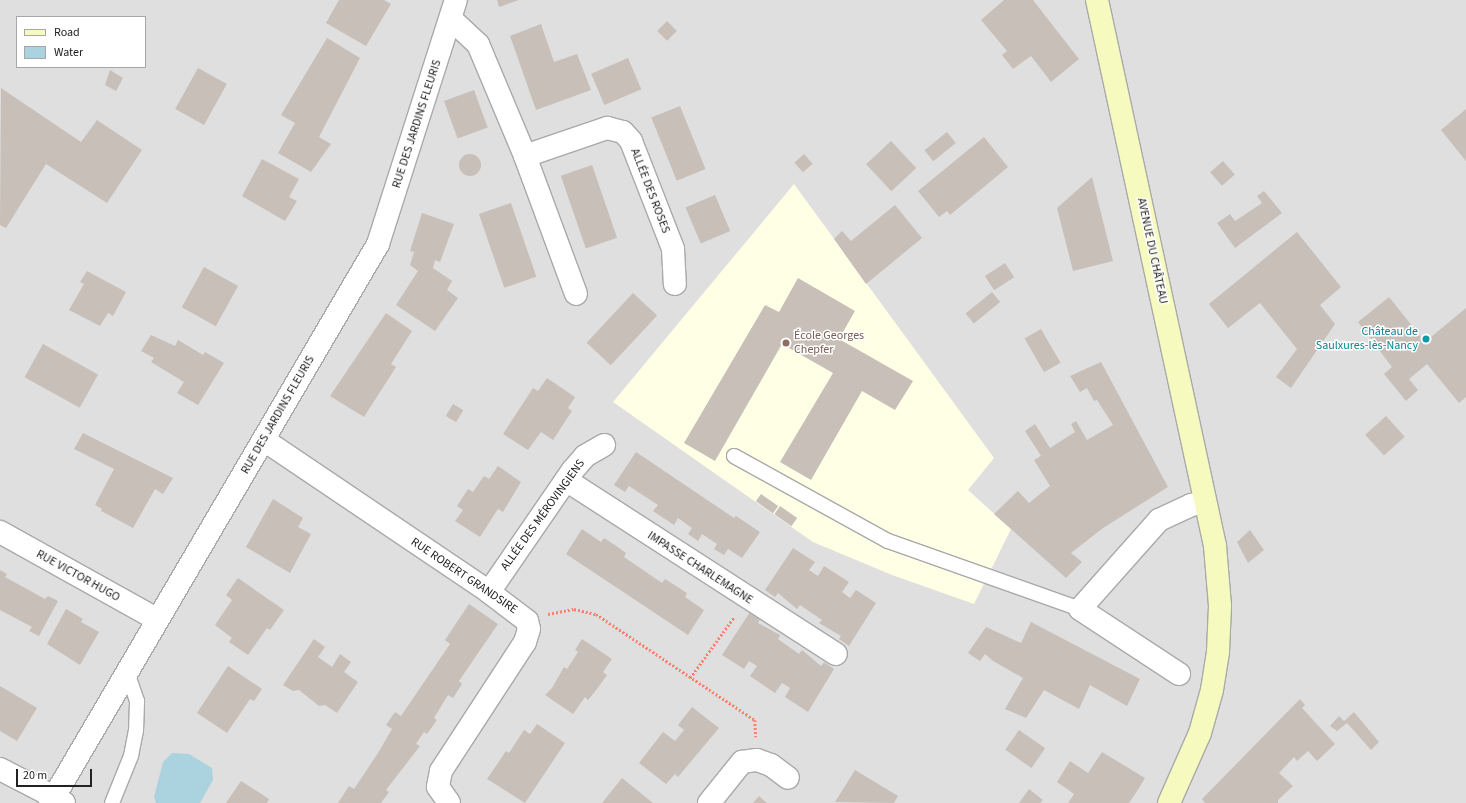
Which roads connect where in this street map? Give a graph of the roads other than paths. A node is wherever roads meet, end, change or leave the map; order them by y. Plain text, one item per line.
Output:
1 (1097, 0) edge
2 (454, 9) edge
3 (525, 156) junction
4 (675, 284) dead end
5 (576, 294) dead end
6 (264, 440) junction
7 (604, 445) dead end
8 (734, 456) dead end
9 (566, 480) junction
10 (1206, 502) junction
11 (0, 532) edge
12 (489, 592) junction
13 (1080, 609) junction
14 (156, 619) junction
15 (836, 654) dead end
16 (127, 672) junction
17 (1179, 674) dead end
18 (0, 769) edge
19 (788, 778) dead end
20 (1176, 800) edge
21 (56, 801) edge
22 (112, 803) edge
23 (449, 803) edge
24 (709, 803) edge

1 - 10 main road, AVENUE DU CHÂTEAU
2 - 3 street
2 - 6 street, RUE DES JARDINS FLEURIS
3 - 4 street, ALLÉE DES ROSES
3 - 5 street
6 - 12 street, RUE ROBERT GRANDSIRE
6 - 14 street, RUE DES JARDINS FLEURIS
7 - 9 street, ALLÉE DES MÉROVINGIENS
8 - 13 lane
9 - 12 street, ALLÉE DES MÉROVINGIENS
9 - 15 street, IMPASSE CHARLEMAGNE
10 - 13 street
10 - 20 main road, AVENUE DU CHÂTEAU
11 - 14 street, RUE VICTOR HUGO
12 - 23 street, RUE ROBERT GRANDSIRE
13 - 17 street
14 - 16 street, RUE DES JARDINS FLEURIS
16 - 21 street, RUE DES JARDINS FLEURIS
16 - 22 lane
18 - 21 street
19 - 24 street

